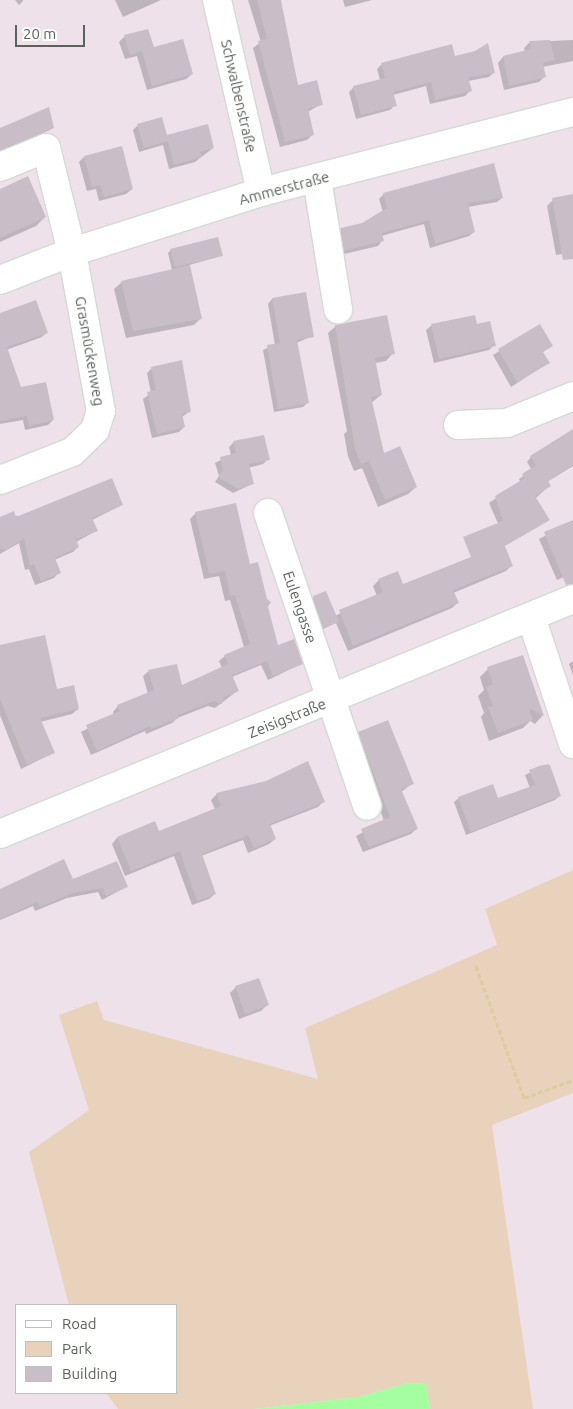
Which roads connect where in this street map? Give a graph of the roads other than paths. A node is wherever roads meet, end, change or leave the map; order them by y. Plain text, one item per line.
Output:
1 (217, 0) edge
2 (573, 112) edge
3 (0, 167) edge
4 (317, 179) junction
5 (260, 192) junction
6 (72, 252) junction
7 (0, 280) edge
8 (338, 309) dead end
9 (573, 396) edge
10 (458, 425) dead end
11 (0, 480) edge
12 (268, 513) dead end
13 (573, 599) edge
14 (531, 617) junction
15 (333, 700) junction
16 (573, 744) edge
17 (366, 806) dead end
18 (0, 834) edge

1 - 5 street, Schwalbenstraße
2 - 4 street, Ammerstraße
3 - 6 street, Grasmückenweg
4 - 5 street, Ammerstraße
4 - 8 street
5 - 6 street, Ammerstraße
6 - 7 street, Ammerstraße
6 - 11 street, Grasmückenweg
9 - 10 street
12 - 15 street, Eulengasse
13 - 14 street, Zeisigstraße
14 - 15 street, Zeisigstraße
14 - 16 street
15 - 17 street, Eulengasse
15 - 18 street, Zeisigstraße

